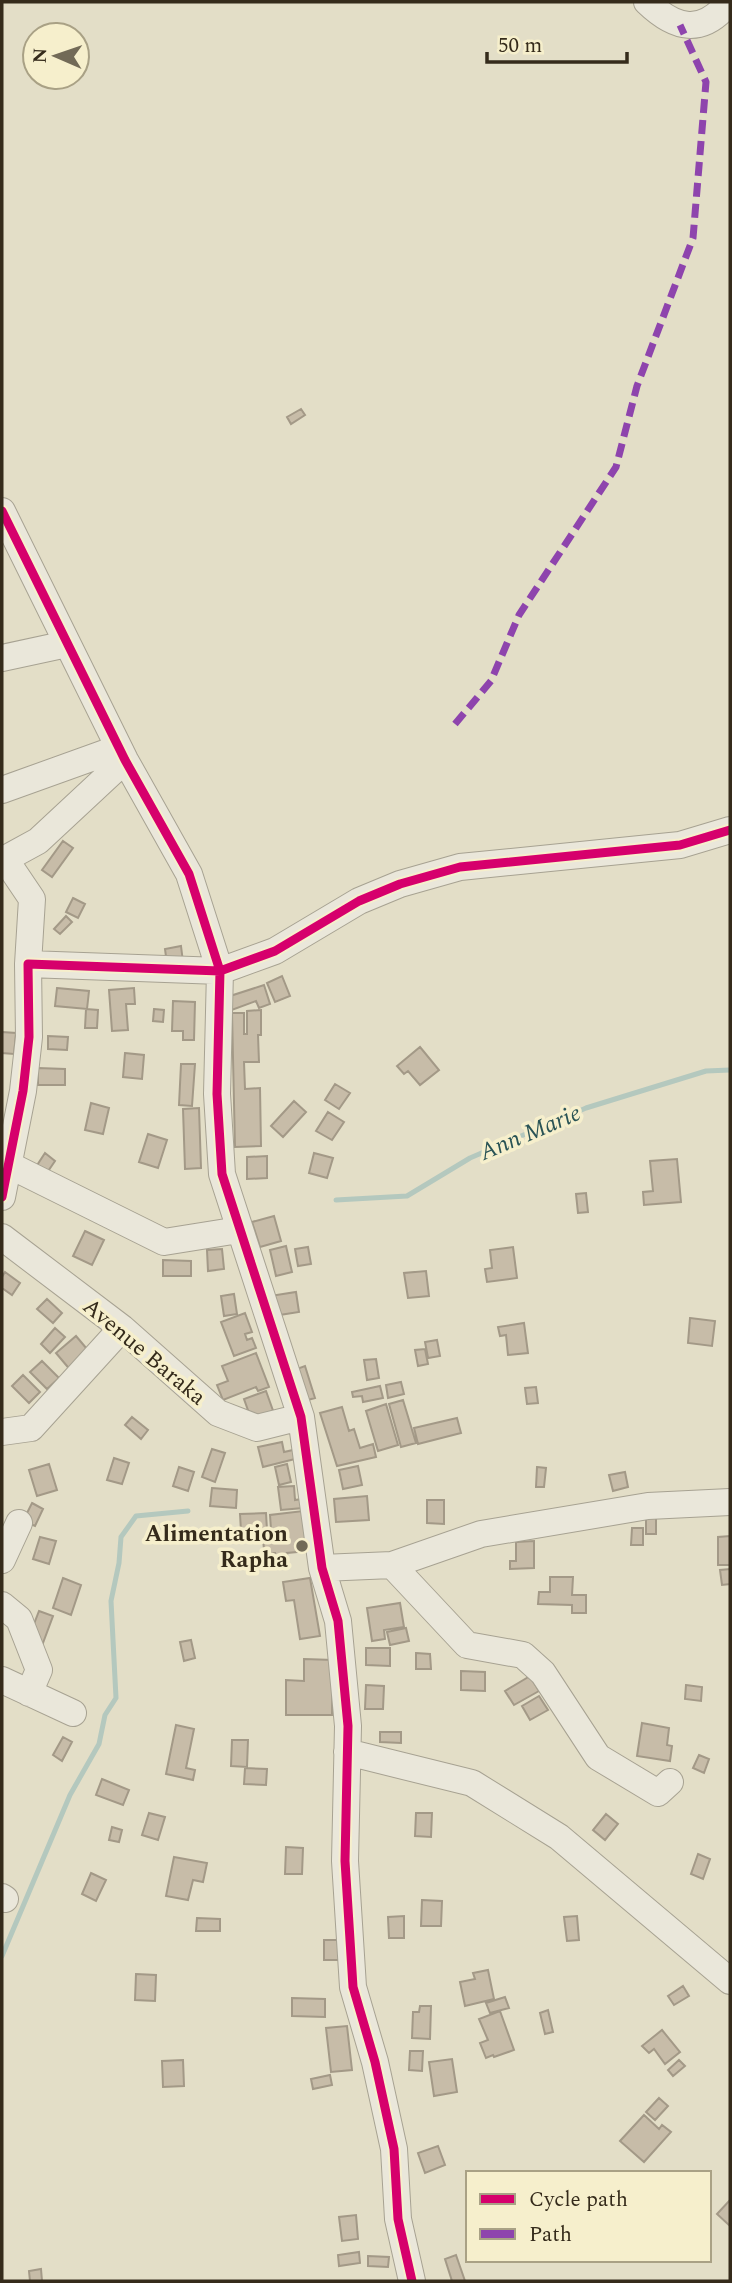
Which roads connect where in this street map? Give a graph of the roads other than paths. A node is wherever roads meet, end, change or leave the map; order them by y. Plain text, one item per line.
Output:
1 (647, 2) edge
2 (729, 2) edge
3 (2, 511) edge
4 (8, 537) edge
5 (67, 643) junction
6 (2, 658) edge
7 (122, 754) junction
8 (2, 790) edge
9 (730, 830) edge
10 (3, 861) edge
11 (28, 964) junction
12 (220, 971) junction
13 (13, 1089) edge
14 (9, 1165) junction
15 (2, 1197) edge
16 (239, 1230) junction
17 (2, 1237) edge
18 (122, 1328) junction
19 (301, 1417) junction
20 (2, 1432) edge
21 (730, 1502) edge
22 (19, 1523) dead end
23 (2, 1560) edge
24 (392, 1565) junction
25 (323, 1568) junction
26 (2, 1605) edge
27 (2, 1680) edge
28 (29, 1693) junction
29 (73, 1713) dead end
30 (347, 1752) junction
31 (670, 1782) dead end
32 (730, 1981) edge
33 (412, 2281) edge

1 - 2 street
3 - 4 street
4 - 5 street
5 - 6 street
5 - 7 street
7 - 8 street
7 - 10 street
7 - 12 street
9 - 12 street
10 - 11 street
11 - 12 street
11 - 13 street
12 - 16 street
13 - 14 street
14 - 15 street
14 - 16 street
16 - 19 street
17 - 18 street, Avenue Baraka
18 - 19 street, Avenue Baraka
18 - 20 street
19 - 25 street
21 - 24 street
22 - 23 street
24 - 25 street
24 - 31 street
25 - 30 street
26 - 28 street
27 - 28 street
28 - 29 street
30 - 32 street
30 - 33 street

